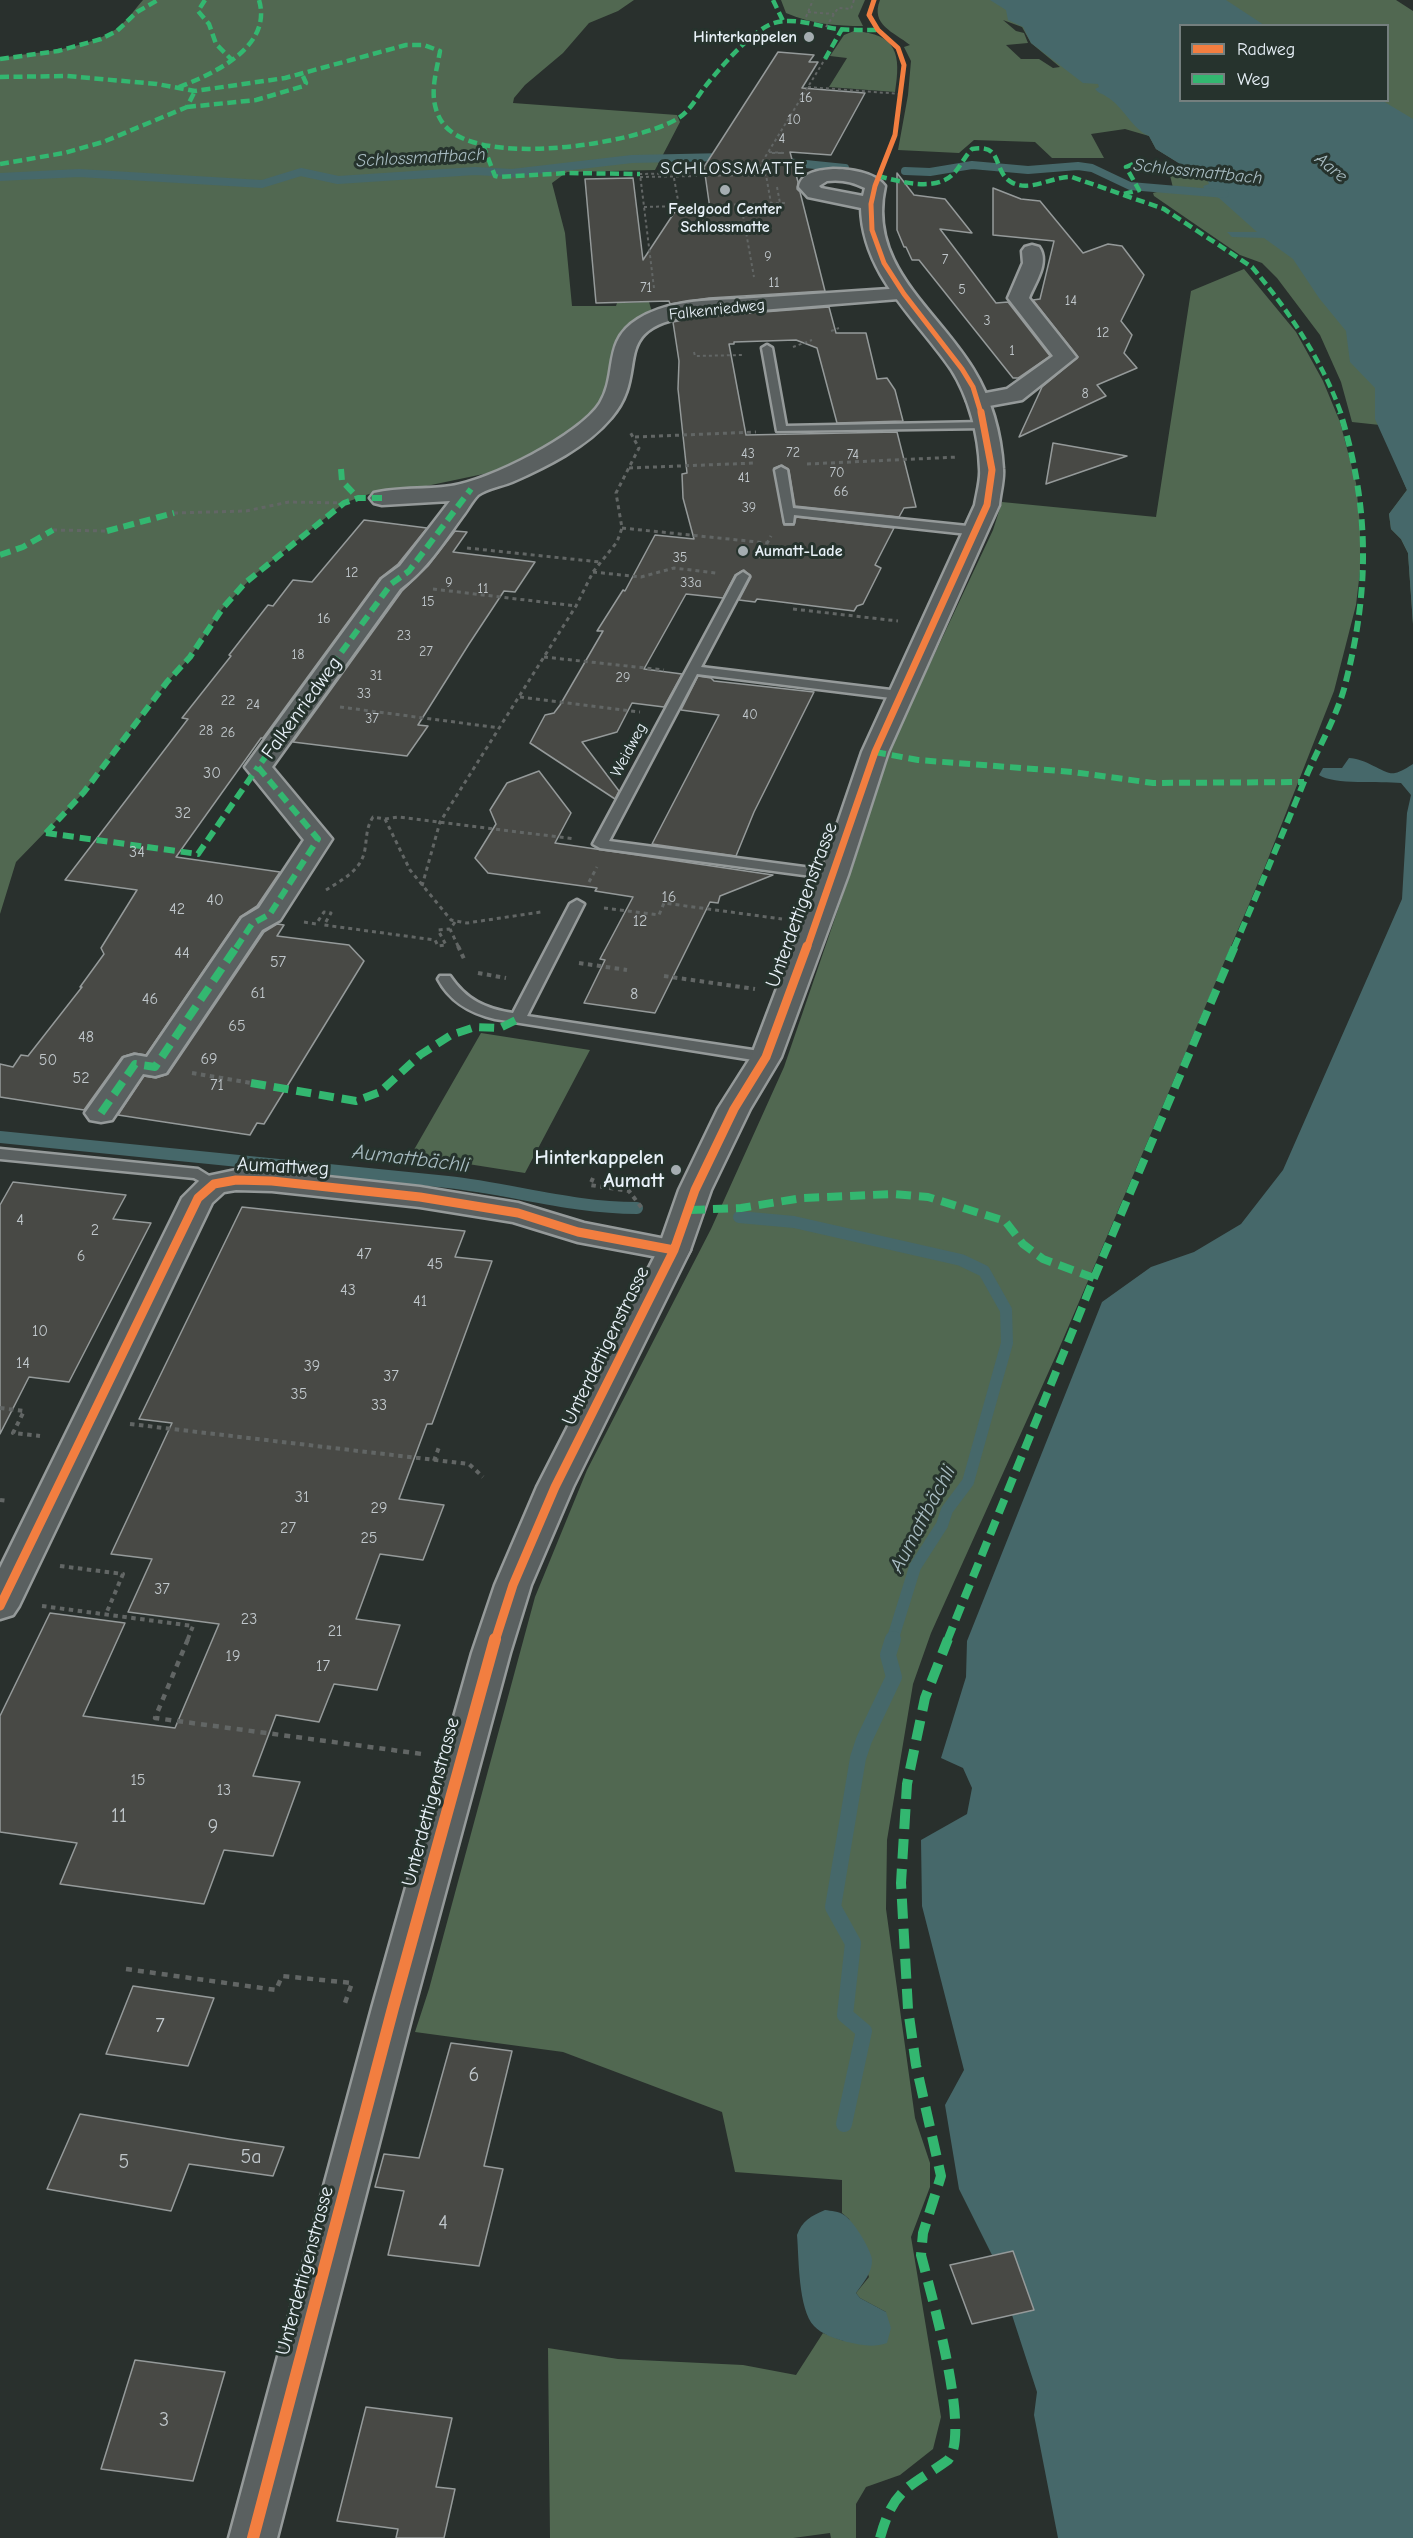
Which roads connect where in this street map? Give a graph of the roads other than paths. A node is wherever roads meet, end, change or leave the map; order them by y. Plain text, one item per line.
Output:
1 (871, 204) dead end
2 (1032, 251) dead end
3 (904, 294) junction
4 (767, 351) road end
5 (978, 400) junction
6 (974, 425) junction
7 (781, 470) dead end
8 (471, 489) junction
9 (382, 498) dead end
10 (977, 531) junction
11 (743, 576) road end
12 (692, 672) junction
13 (899, 695) junction
14 (834, 875) junction
15 (577, 904) road end
16 (445, 979) dead end
17 (518, 1019) junction
18 (765, 1057) junction
19 (101, 1113) dead end
20 (0, 1154) edge
21 (214, 1184) junction
22 (674, 1250) junction
23 (0, 1606) edge
24 (253, 2538) edge

1 - 3 street, Unterdettigenstrasse
2 - 5 street
3 - 5 street, Unterdettigenstrasse
3 - 8 street, Falkenriedweg
4 - 6 lane
5 - 6 street, Unterdettigenstrasse
6 - 10 street, Unterdettigenstrasse
7 - 10 lane
8 - 9 street, Falkenriedweg
8 - 19 street, Falkenriedweg
10 - 13 street, Unterdettigenstrasse
11 - 12 lane, Weidweg
12 - 13 lane
12 - 14 lane, Weidweg
13 - 14 street, Unterdettigenstrasse
14 - 18 street, Unterdettigenstrasse
15 - 17 lane
16 - 17 lane
17 - 18 lane
18 - 22 street, Unterdettigenstrasse
20 - 21 lane
21 - 22 street, Aumattweg
21 - 23 street, Aumattweg
22 - 24 street, Unterdettigenstrasse

